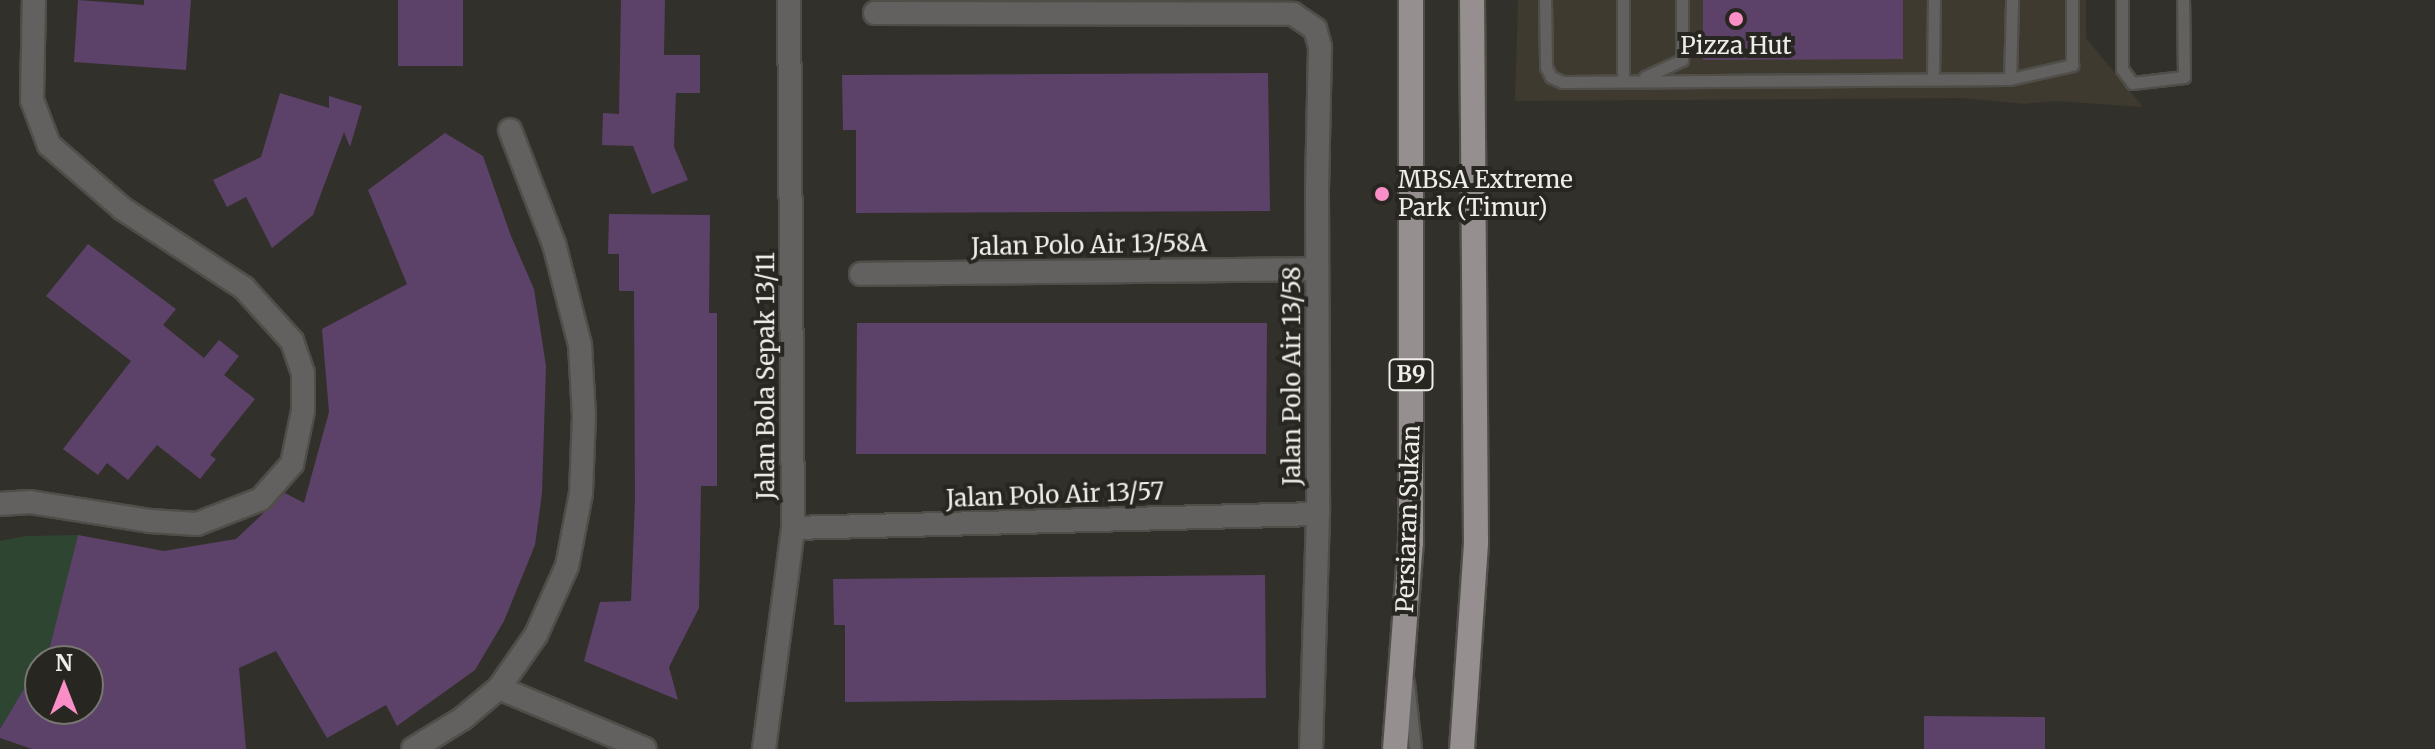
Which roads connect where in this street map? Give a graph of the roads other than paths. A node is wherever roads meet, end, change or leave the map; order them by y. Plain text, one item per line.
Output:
1 (34, 0) edge
2 (789, 0) edge
3 (1411, 0) edge
4 (1472, 0) edge
5 (1545, 0) edge
6 (1623, 0) edge
7 (1682, 0) edge
8 (1934, 0) edge
9 (2012, 0) edge
10 (2072, 0) edge
11 (2122, 0) edge
12 (2183, 0) edge
13 (875, 13) dead end
14 (1641, 79) junction
15 (1933, 79) junction
16 (2010, 79) junction
17 (1623, 80) junction
18 (510, 130) dead end
19 (1317, 269) junction
20 (861, 274) dead end
21 (0, 504) edge
22 (1318, 514) junction
23 (793, 528) junction
24 (1402, 660) junction
25 (499, 688) junction
26 (413, 749) edge
27 (645, 749) edge
28 (764, 749) edge
29 (1311, 749) edge
30 (1395, 749) edge
31 (1415, 749) edge
32 (1462, 749) edge

1 - 21 street
2 - 23 street, Jalan Bola Sepak 13/11
3 - 24 main road, Persiaran Sukan / B9
4 - 32 main road
5 - 17 lane
6 - 17 lane
7 - 14 lane
8 - 15 lane
9 - 16 lane
10 - 16 lane
11 - 12 lane
13 - 19 street, Jalan Polo Air 13/58
14 - 15 lane
14 - 17 lane
15 - 16 lane
18 - 25 street
19 - 20 street, Jalan Polo Air 13/58A
19 - 22 street, Jalan Polo Air 13/58
22 - 23 street, Jalan Polo Air 13/57
22 - 29 street, Jalan Polo Air 13/58
23 - 28 street, Jalan Bola Sepak 13/11
24 - 30 main road, Persiaran Sukan / B9
24 - 31 lane
25 - 26 street
25 - 27 street

